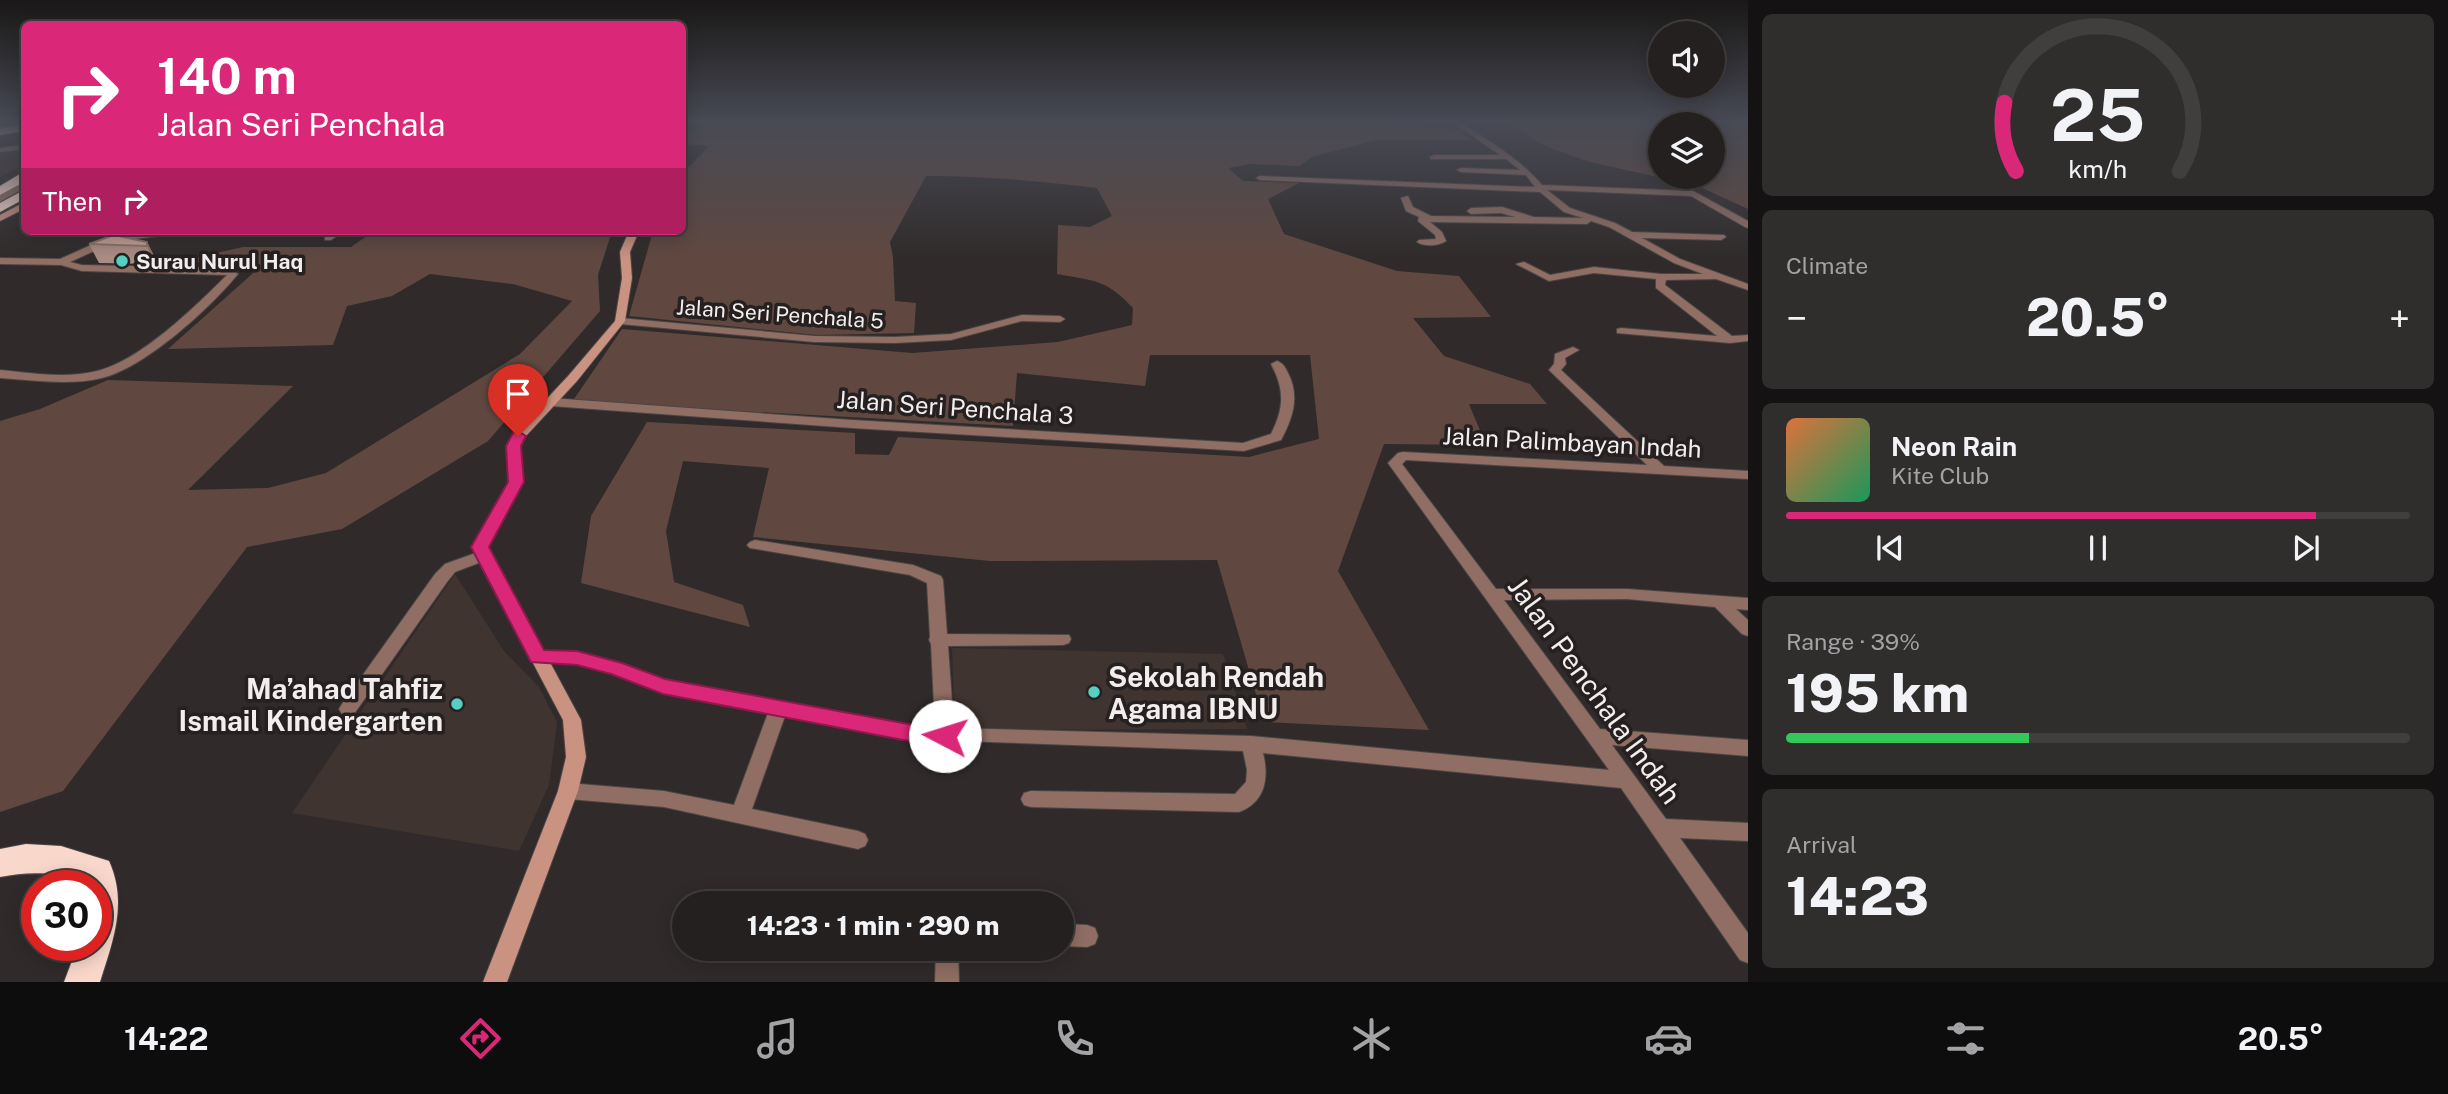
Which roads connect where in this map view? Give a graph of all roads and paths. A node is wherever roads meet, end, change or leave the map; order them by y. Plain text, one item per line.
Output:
1 (1523, 169) edge
2 (1461, 170) dead end
3 (1528, 173) junction
4 (21, 177) edge
5 (1259, 178) dead end
6 (21, 187) edge
7 (0, 188) edge
8 (1540, 189) junction
9 (21, 196) edge
10 (1405, 198) dead end
11 (0, 199) edge
12 (0, 208) edge
13 (21, 208) edge
14 (1471, 211) dead end
15 (0, 218) edge
16 (1428, 218) junction
17 (1533, 220) junction
18 (1592, 220) junction
19 (1748, 225) edge
20 (146, 235) edge
21 (333, 235) edge
22 (633, 235) edge
23 (1629, 235) junction
24 (1721, 237) dead end
25 (328, 238) dead end
26 (1422, 242) dead end
27 (0, 261) edge
28 (61, 262) junction
29 (1521, 264) dead end
30 (1661, 277) junction
31 (1722, 277) junction
32 (1748, 278) edge
33 (1748, 287) edge
34 (1060, 320) dead end
35 (620, 321) junction
36 (1622, 331) dead end
37 (1748, 338) edge
38 (1730, 340) junction
39 (1573, 350) dead end
40 (1277, 364) dead end
41 (0, 373) edge
42 (551, 402) junction
43 (1395, 463) joint
44 (1660, 470) junction
45 (1748, 475) edge
46 (755, 545) dead end
47 (484, 555) junction
48 (1492, 595) junction
49 (1720, 602) junction
50 (1748, 604) edge
51 (1748, 630) edge
52 (1063, 639) dead end
53 (937, 640) junction
54 (538, 657) junction
55 (779, 708) junction
56 (348, 709) dead end
57 (945, 736) junction
58 (1595, 736) junction
59 (1251, 744) junction
60 (1748, 748) edge
61 (1627, 780) junction
62 (568, 791) junction
63 (1031, 799) dead end
64 (740, 816) junction
65 (1661, 828) junction
66 (1748, 832) edge
67 (858, 840) dead end
68 (0, 863) edge
69 (95, 870) edge
70 (1074, 935) edge
71 (1087, 936) dead end
72 (1748, 952) edge
73 (90, 961) edge
74 (947, 961) edge
75 (82, 982) edge
76 (495, 982) edge
77 (947, 982) edge

1 - 3 street
2 - 3 street
3 - 8 street
4 - 7 highway
5 - 8 street
6 - 11 street
8 - 18 street
8 - 19 street
9 - 12 highway
10 - 16 street
13 - 15 street
14 - 17 street
16 - 17 street
16 - 26 street
17 - 18 street
18 - 23 street
20 - 28 street
21 - 25 street
22 - 35 street
23 - 24 street
23 - 31 street
27 - 28 street
28 - 41 street
29 - 30 street
30 - 31 street
30 - 38 street
31 - 32 street
31 - 33 street
34 - 35 street, Jalan Seri Penchala 5
35 - 42 street
36 - 38 street
37 - 38 street
39 - 44 street
40 - 42 street, Jalan Seri Penchala 3
42 - 47 street
43 - 44 street, Jalan Palimbayan Indah
43 - 48 street, Jalan Penchala Indah
44 - 45 street, Jalan Palimbayan Indah
46 - 53 street
47 - 54 street
47 - 56 street
48 - 49 street
48 - 58 street, Jalan Penchala Indah
49 - 50 street
49 - 51 street
52 - 53 street
53 - 57 street
54 - 55 street
54 - 62 street
55 - 57 street
55 - 64 street
57 - 59 street
58 - 60 street
58 - 61 street, Jalan Penchala Indah
59 - 61 street
59 - 63 street
61 - 65 street, Jalan Penchala Indah
62 - 64 street
62 - 76 street
64 - 67 street
65 - 66 street
65 - 72 street, Jalan Penchala Indah
68 - 69 highway
70 - 71 street
73 - 75 highway
74 - 77 street

